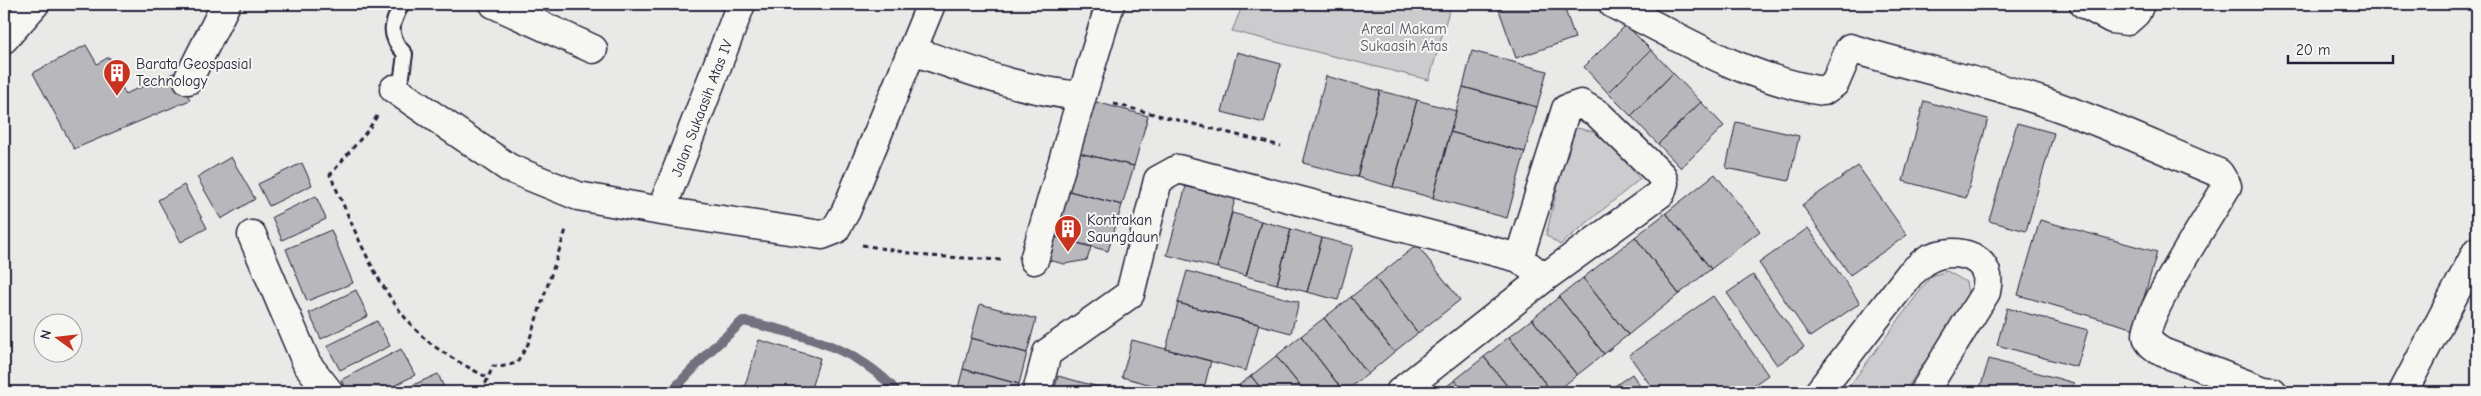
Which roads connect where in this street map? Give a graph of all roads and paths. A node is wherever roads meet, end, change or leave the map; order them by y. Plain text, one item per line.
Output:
1 (35, 4) edge
2 (226, 4) edge
3 (402, 4) edge
4 (494, 4) edge
5 (741, 4) edge
6 (932, 4) edge
7 (1110, 4) edge
8 (1613, 4) edge
9 (2084, 4) edge
10 (2140, 4) edge
11 (4, 39) edge
12 (593, 49) dead end
13 (913, 51) junction
14 (188, 80) dead end
15 (398, 82) junction
16 (1082, 96) junction
17 (1281, 146) dead end
18 (578, 196) junction
19 (661, 212) junction
20 (830, 232) junction
21 (252, 235) dead end
22 (2477, 251) edge
23 (1519, 258) junction
24 (1034, 260) joint
25 (1544, 278) junction
26 (488, 378) junction
27 (329, 392) edge
28 (482, 392) edge
29 (1037, 392) edge
30 (1400, 392) edge
31 (1819, 392) edge
32 (1924, 392) edge
33 (2273, 392) edge
34 (2294, 392) edge
35 (2403, 392) edge

1 - 11 street
2 - 14 street
3 - 15 lane
4 - 12 street
5 - 19 street, Jalan Sukaasih Atas IV
6 - 13 street
7 - 16 street
8 - 33 street
9 - 10 street
13 - 16 street
13 - 20 street
15 - 18 street
15 - 26 path
16 - 17 path
16 - 24 street
18 - 19 street
18 - 26 path
19 - 20 street
20 - 24 path
21 - 27 street
22 - 35 street
23 - 25 street
23 - 25 street
23 - 29 street
25 - 30 street
26 - 28 path
31 - 32 street
33 - 34 street

